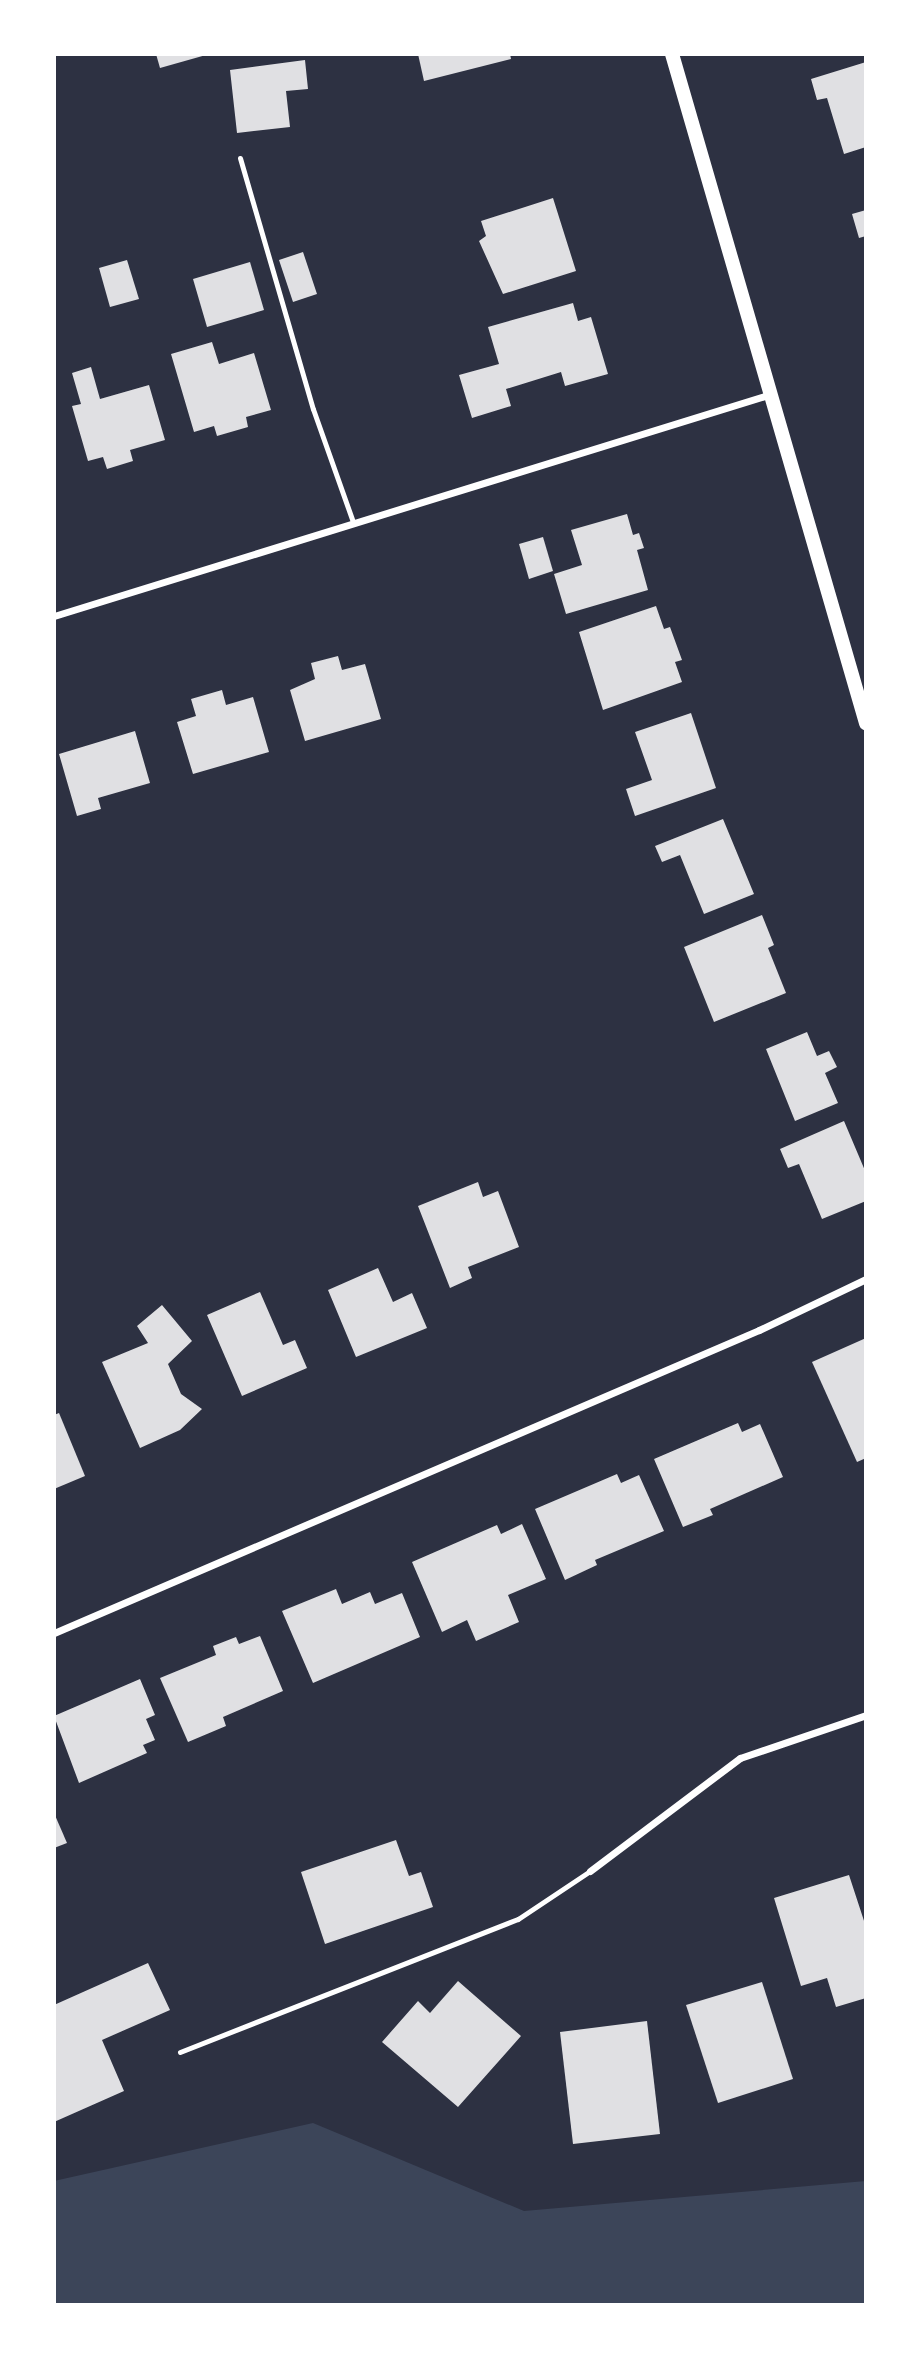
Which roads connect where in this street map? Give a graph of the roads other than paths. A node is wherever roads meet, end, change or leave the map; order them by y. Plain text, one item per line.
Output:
1 (672, 54) edge
2 (240, 158) dead end
3 (768, 395) junction
4 (353, 523) junction
5 (54, 616) edge
6 (866, 723) edge
7 (866, 1279) edge
8 (54, 1633) edge
9 (866, 1714) edge
10 (590, 1871) joint
11 (180, 2052) dead end

1 - 3 main road
2 - 4 lane
3 - 4 street
3 - 6 main road
4 - 5 street
7 - 8 street
9 - 10 street
10 - 11 lane

